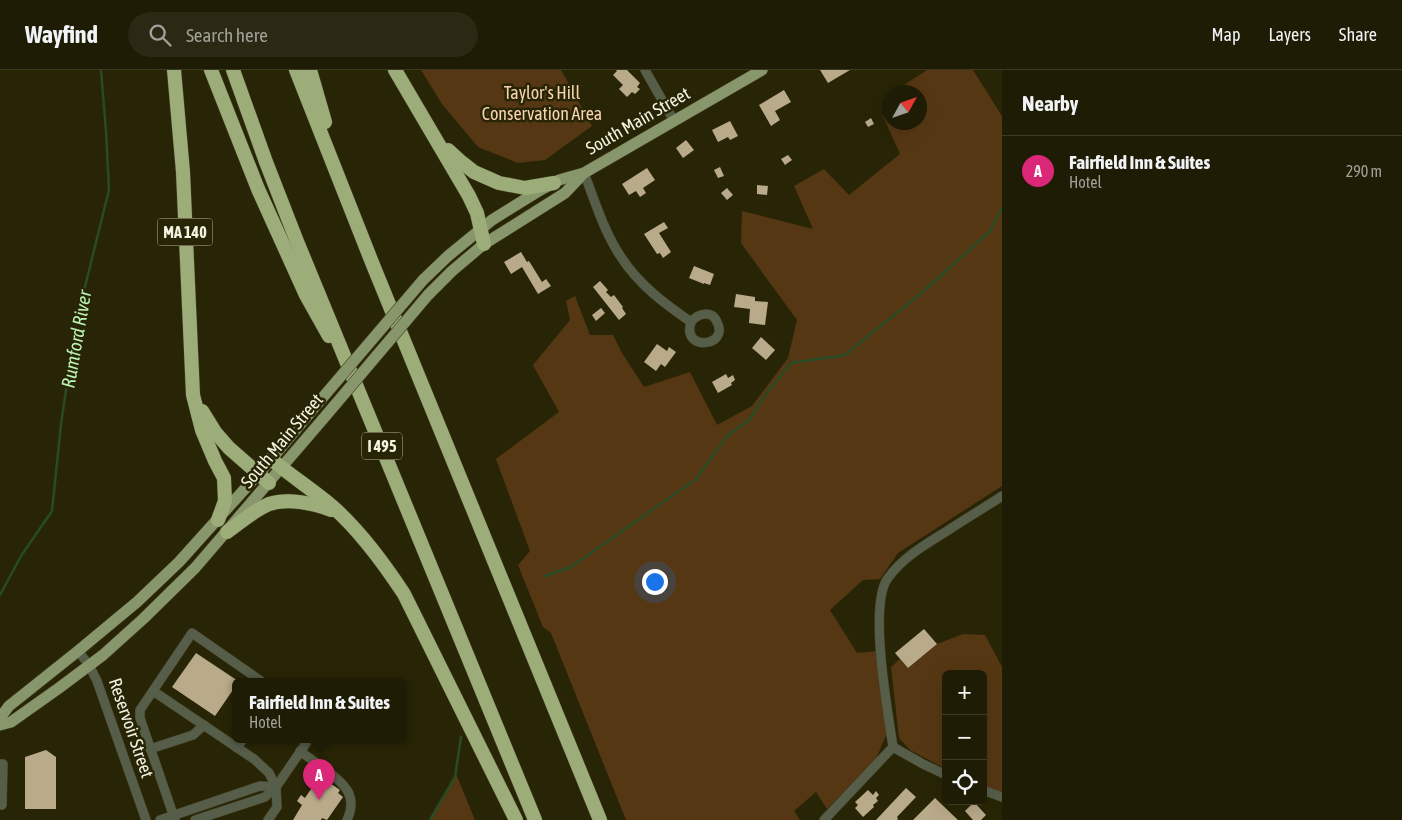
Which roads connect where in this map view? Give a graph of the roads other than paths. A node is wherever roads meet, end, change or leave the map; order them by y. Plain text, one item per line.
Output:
1 (174, 70) edge
2 (210, 70) edge
3 (233, 70) edge
4 (296, 70) edge
5 (310, 70) edge
6 (395, 70) edge
7 (645, 70) edge
8 (762, 70) edge
9 (674, 121) junction
10 (426, 123) junction
11 (584, 173) junction
12 (554, 183) junction
13 (481, 230) junction
14 (484, 244) junction
15 (372, 265) junction
16 (691, 322) dead end
17 (349, 366) junction
18 (193, 395) junction
19 (277, 463) junction
20 (258, 474) junction
21 (269, 483) junction
22 (1002, 496) edge
23 (340, 514) junction
24 (218, 520) junction
25 (227, 532) junction
26 (78, 651) junction
27 (90, 665) junction
28 (257, 678) edge
29 (153, 691) junction
30 (0, 718) edge
31 (0, 725) edge
32 (204, 725) junction
33 (240, 743) edge
34 (306, 743) edge
35 (893, 747) junction
36 (237, 748) junction
37 (150, 749) junction
38 (300, 751) junction
39 (0, 764) edge
40 (942, 773) edge
41 (276, 787) junction
42 (987, 791) edge
43 (1002, 797) edge
44 (0, 805) edge
45 (174, 818) edge
46 (146, 820) edge
47 (160, 820) edge
48 (196, 820) edge
49 (268, 820) edge
50 (346, 820) edge
51 (516, 820) edge
52 (536, 820) edge
53 (600, 820) edge
54 (824, 820) edge

1 - 18 highway, MA 140
2 - 17 highway
3 - 17 highway, I 495
4 - 15 highway
5 - 15 highway
6 - 10 highway
7 - 9 street
8 - 9 main road, South Main Street
9 - 11 main road, South Main Street
10 - 12 highway
10 - 13 highway
11 - 12 main road, South Main Street
11 - 14 main road, South Main Street
11 - 16 street
12 - 13 main road, South Main Street
13 - 14 highway
13 - 19 main road, South Main Street, bridge
14 - 19 main road, South Main Street, bridge
15 - 53 highway
17 - 52 highway, I 495
18 - 20 highway
18 - 24 highway, MA 140
19 - 20 main road, South Main Street
19 - 21 main road, South Main Street
19 - 23 highway
20 - 21 highway
20 - 24 main road, South Main Street
21 - 25 main road, South Main Street
22 - 35 street
23 - 25 highway
23 - 51 highway
24 - 26 main road, South Main Street / MA 140
25 - 27 main road, South Main Street
26 - 27 street, Reservoir Street
26 - 30 main road, South Main Street / MA 140
27 - 31 main road, South Main Street
27 - 46 street, Reservoir Street
28 - 29 street
29 - 32 street
29 - 37 street
32 - 36 street
32 - 37 street
33 - 36 street
34 - 38 street
35 - 40 street
35 - 54 street
36 - 41 street
37 - 45 street
38 - 41 street
38 - 50 street
39 - 44 street
41 - 45 street
41 - 48 street
41 - 49 street
42 - 43 street
45 - 47 street

